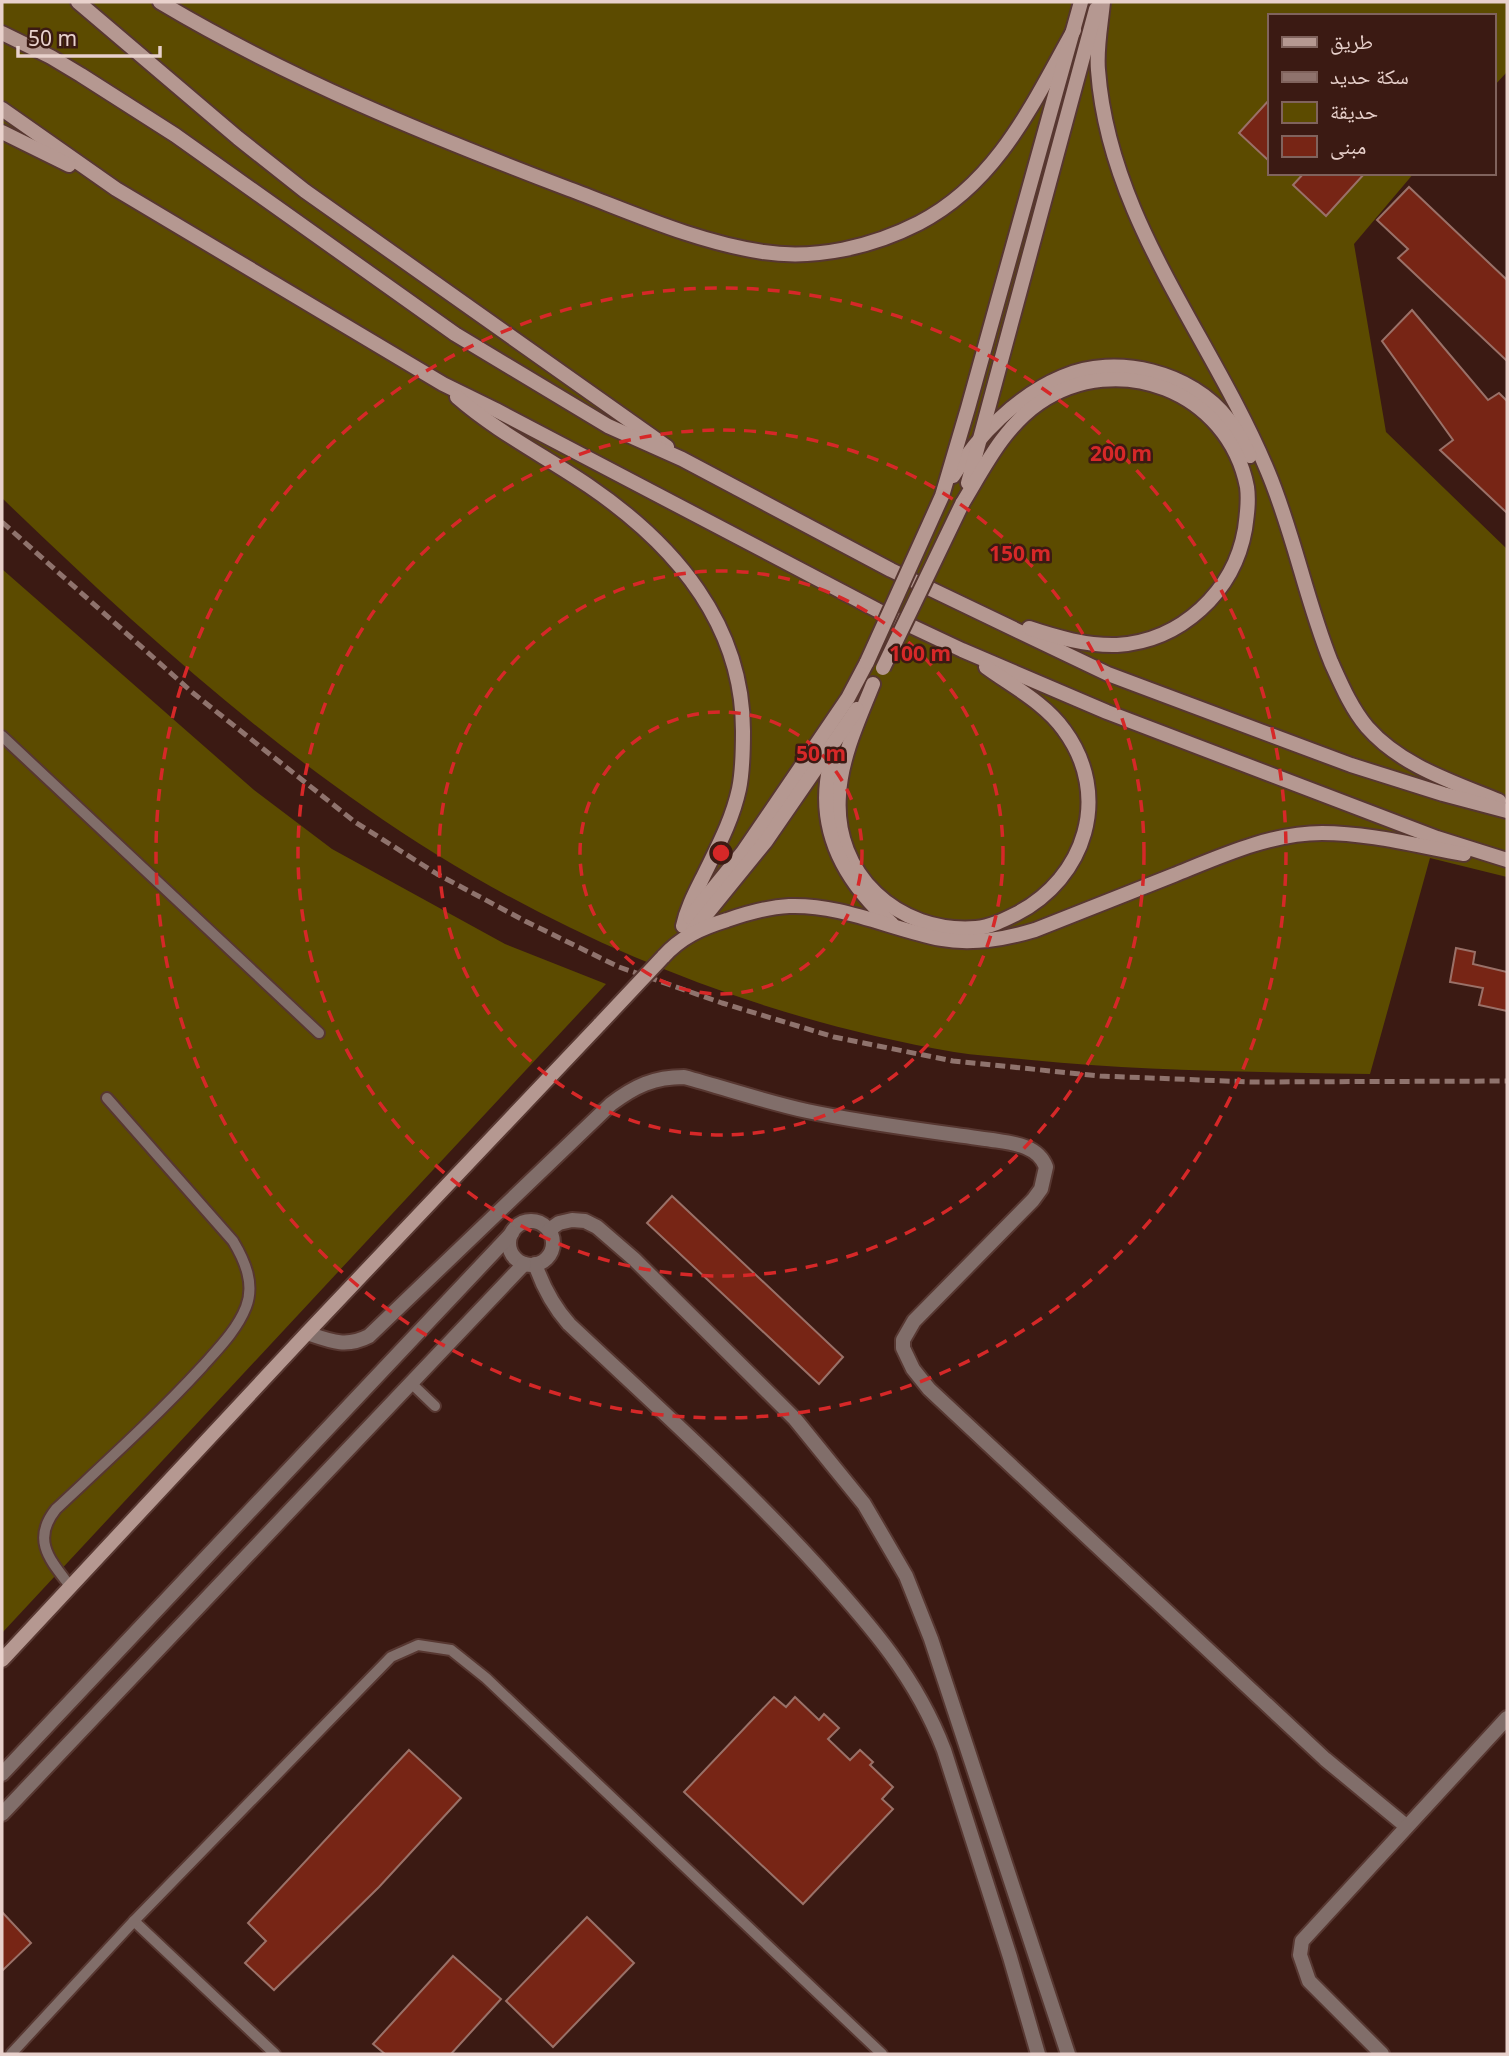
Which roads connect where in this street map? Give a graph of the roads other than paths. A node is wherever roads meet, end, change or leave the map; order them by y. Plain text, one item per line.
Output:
1 (78, 2) edge
2 (160, 2) edge
3 (1081, 2) edge
4 (1100, 2) edge
5 (1074, 30) junction
6 (2, 33) edge
7 (2, 109) edge
8 (2, 132) edge
9 (116, 189) junction
10 (443, 384) junction
11 (982, 436) junction
12 (682, 459) junction
13 (942, 496) junction
14 (962, 504) junction
15 (1291, 538) junction
16 (984, 614) junction
17 (962, 650) junction
18 (873, 684) junction
19 (848, 698) junction
20 (2, 736) edge
21 (836, 740) junction
22 (1507, 804) edge
23 (1507, 811) edge
24 (1507, 861) edge
25 (894, 925) junction
26 (687, 930) junction
27 (319, 1033) dead end
28 (107, 1098) dead end
29 (549, 1230) junction
30 (512, 1233) junction
31 (529, 1264) junction
32 (307, 1333) junction
33 (411, 1383) junction
34 (435, 1406) dead end
35 (70, 1586) junction
36 (2, 1660) edge
37 (1507, 1718) edge
38 (2, 1774) edge
39 (2, 1814) edge
40 (1406, 1826) junction
41 (134, 1921) junction
42 (11, 2054) edge
43 (275, 2054) edge
44 (882, 2054) edge
45 (1038, 2054) edge
46 (1068, 2054) edge
47 (1382, 2054) edge

1 - 12 main road
2 - 5 main road
3 - 5 main road
4 - 11 main road
4 - 15 main road
5 - 13 main road
6 - 12 main road
7 - 9 main road
8 - 9 main road
9 - 10 main road
10 - 17 main road
10 - 26 main road
11 - 13 main road
11 - 14 main road
11 - 15 main road
12 - 16 main road
13 - 19 main road, bridge
14 - 16 main road
14 - 18 main road, bridge
15 - 22 main road
16 - 23 main road
17 - 18 main road
17 - 24 main road
18 - 21 main road
19 - 21 main road
19 - 26 main road
20 - 27 lane
21 - 25 main road
21 - 26 main road
24 - 25 main road
25 - 26 main road
26 - 32 main road, bridge
28 - 35 lane
29 - 30 street
29 - 31 street
29 - 46 street
30 - 31 street
30 - 38 street
31 - 33 street
31 - 45 street
32 - 35 main road
32 - 40 street
33 - 34 lane
33 - 39 street
35 - 36 main road
37 - 40 street
40 - 47 street
41 - 42 lane
41 - 43 lane
41 - 44 lane

